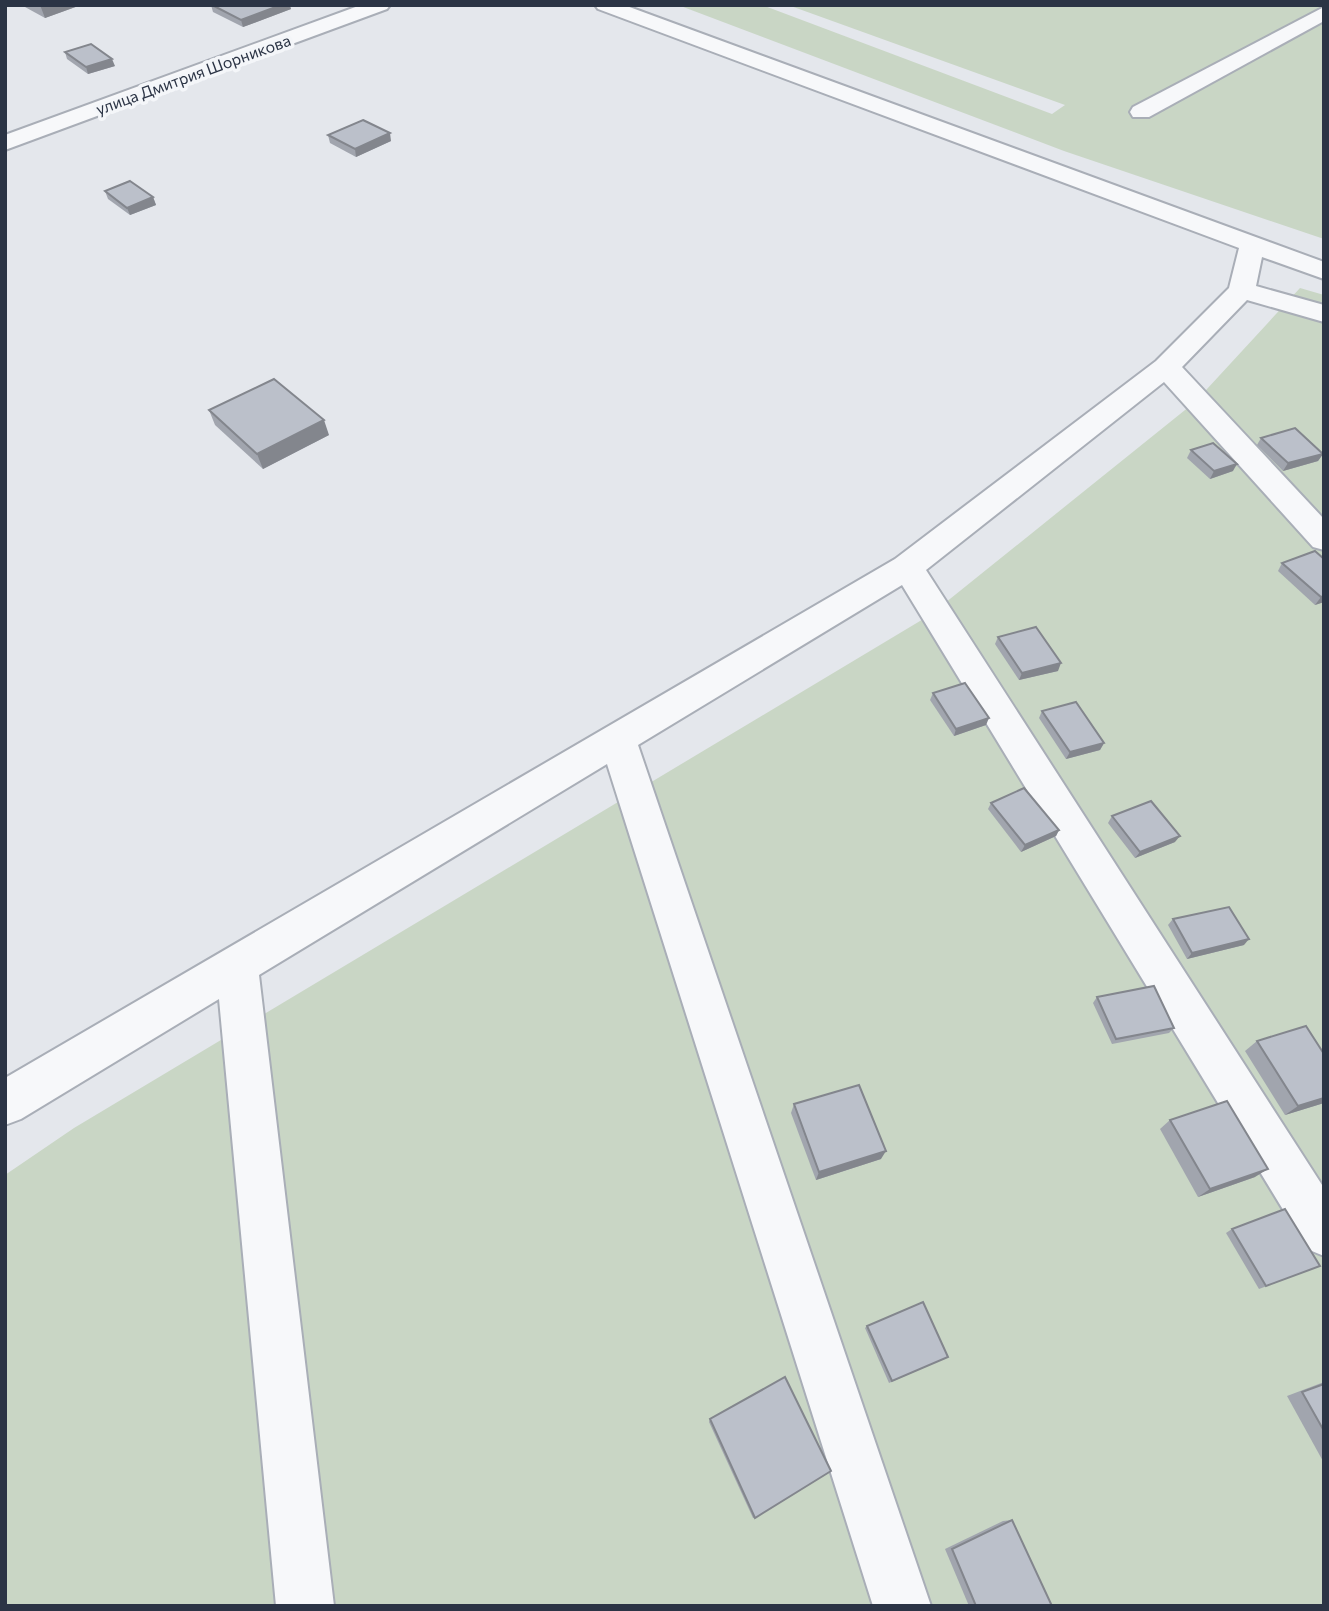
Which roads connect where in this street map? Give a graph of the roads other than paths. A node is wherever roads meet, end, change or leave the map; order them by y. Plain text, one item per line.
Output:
1 (380, 5) edge
2 (605, 5) edge
3 (1324, 13) edge
4 (1141, 111) dead end
5 (5, 143) edge
6 (1252, 247) junction
7 (1324, 271) edge
8 (1242, 290) junction
9 (1324, 314) edge
10 (1166, 368) junction
11 (1324, 539) edge
12 (907, 566) junction
13 (617, 739) junction
14 (237, 965) junction
15 (5, 1103) edge
16 (1324, 1232) edge
17 (305, 1606) edge
18 (902, 1606) edge

1 - 5 street, улица Дмитрия Шорникова
2 - 6 street
3 - 4 street
6 - 7 street
6 - 8 street
8 - 9 street
8 - 10 street
10 - 11 street
10 - 12 street
12 - 13 street
12 - 16 street
13 - 14 street
13 - 18 street
14 - 15 street
14 - 17 street

